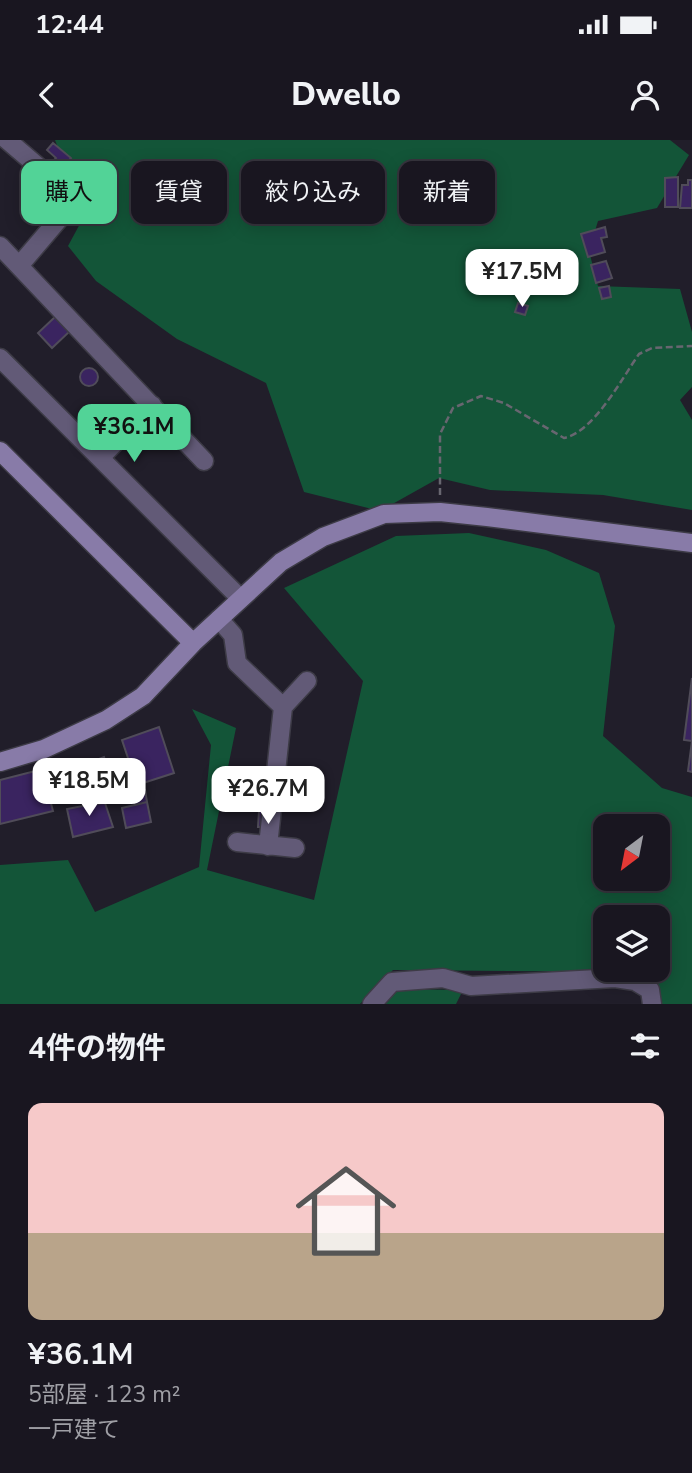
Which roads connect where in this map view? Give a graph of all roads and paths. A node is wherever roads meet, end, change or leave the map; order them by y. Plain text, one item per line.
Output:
1 (6, 140) edge
2 (0, 246) edge
3 (19, 265) junction
4 (692, 346) edge
5 (0, 358) edge
6 (152, 405) junction
7 (0, 451) edge
8 (100, 458) junction
9 (204, 461) dead end
10 (440, 512) junction
11 (692, 542) edge
12 (240, 598) junction
13 (219, 619) junction
14 (193, 643) junction
15 (307, 681) dead end
16 (283, 707) junction
17 (0, 762) edge
18 (237, 842) dead end
19 (268, 846) junction
20 (295, 848) dead end
21 (372, 1004) edge
22 (652, 1004) edge

1 - 3 street
2 - 3 street
3 - 6 street
4 - 10 path
5 - 8 street
6 - 8 street
6 - 9 street
7 - 14 street
8 - 12 street
10 - 11 street
10 - 12 street
12 - 13 street
13 - 14 street
13 - 16 street
14 - 17 street
15 - 16 street
16 - 19 street
18 - 19 street
19 - 20 street
21 - 22 street

